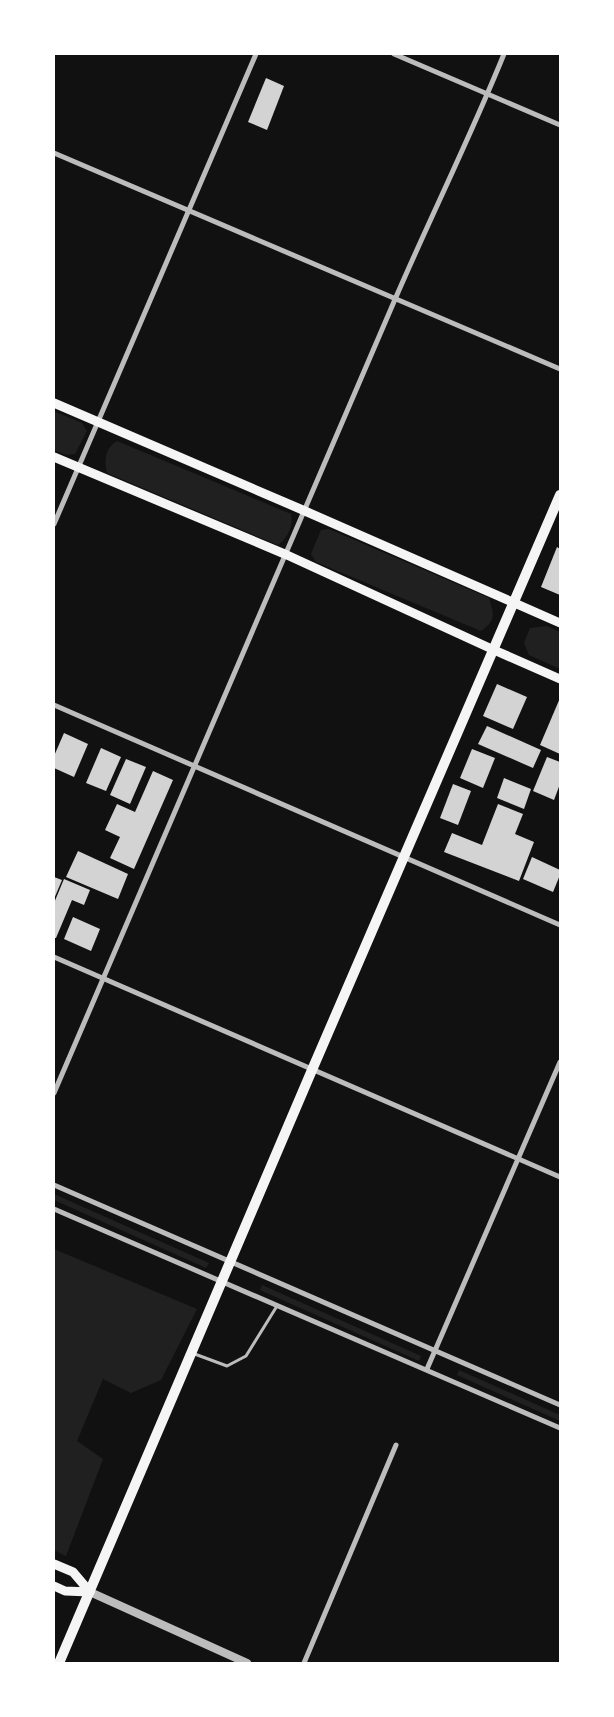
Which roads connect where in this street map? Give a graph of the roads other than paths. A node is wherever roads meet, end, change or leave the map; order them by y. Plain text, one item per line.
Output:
1 (256, 54) edge
2 (394, 54) edge
3 (504, 54) edge
4 (488, 94) junction
5 (560, 125) edge
6 (54, 153) edge
7 (189, 210) junction
8 (395, 299) junction
9 (560, 369) edge
10 (54, 403) edge
11 (98, 422) junction
12 (54, 457) edge
13 (78, 467) junction
14 (560, 495) edge
15 (306, 511) junction
16 (54, 524) edge
17 (287, 555) junction
18 (514, 603) junction
19 (560, 623) edge
20 (494, 650) junction
21 (560, 679) edge
22 (54, 706) edge
23 (195, 767) junction
24 (404, 858) junction
25 (560, 925) edge
26 (54, 957) edge
27 (103, 979) junction
28 (560, 1062) edge
29 (312, 1070) junction
30 (54, 1093) edge
31 (518, 1159) junction
32 (560, 1177) edge
33 (54, 1185) edge
34 (54, 1209) edge
35 (230, 1262) junction
36 (222, 1282) junction
37 (278, 1306) junction
38 (434, 1351) junction
39 (192, 1352) junction
40 (426, 1369) junction
41 (560, 1405) edge
42 (560, 1428) edge
43 (396, 1445) dead end
44 (54, 1564) edge
45 (54, 1586) edge
46 (90, 1592) junction
47 (59, 1663) edge
48 (247, 1663) edge
49 (304, 1663) edge

1 - 7 street
2 - 4 street
3 - 4 street
4 - 5 street
4 - 8 street
6 - 7 street
7 - 8 street
7 - 11 street
8 - 9 street
8 - 15 street
10 - 11 main road
11 - 13 street
11 - 15 main road
12 - 13 main road
13 - 16 street
13 - 17 main road
14 - 18 main road
15 - 17 street
15 - 18 main road
17 - 20 main road
17 - 23 street
18 - 19 main road
18 - 20 main road
20 - 21 main road
20 - 24 main road
22 - 23 street
23 - 24 street
23 - 27 street
24 - 25 street
24 - 29 main road
26 - 27 street
27 - 29 street
27 - 30 street
28 - 31 street
29 - 31 street
29 - 35 main road
31 - 32 street
31 - 38 street
33 - 35 street
34 - 36 street
35 - 36 main road
35 - 38 street
36 - 37 street
36 - 39 main road
37 - 39 lane
37 - 40 street
38 - 40 street
38 - 41 street
39 - 46 main road
40 - 42 street
43 - 49 street
44 - 46 main road
45 - 46 main road
46 - 47 main road
46 - 48 street

